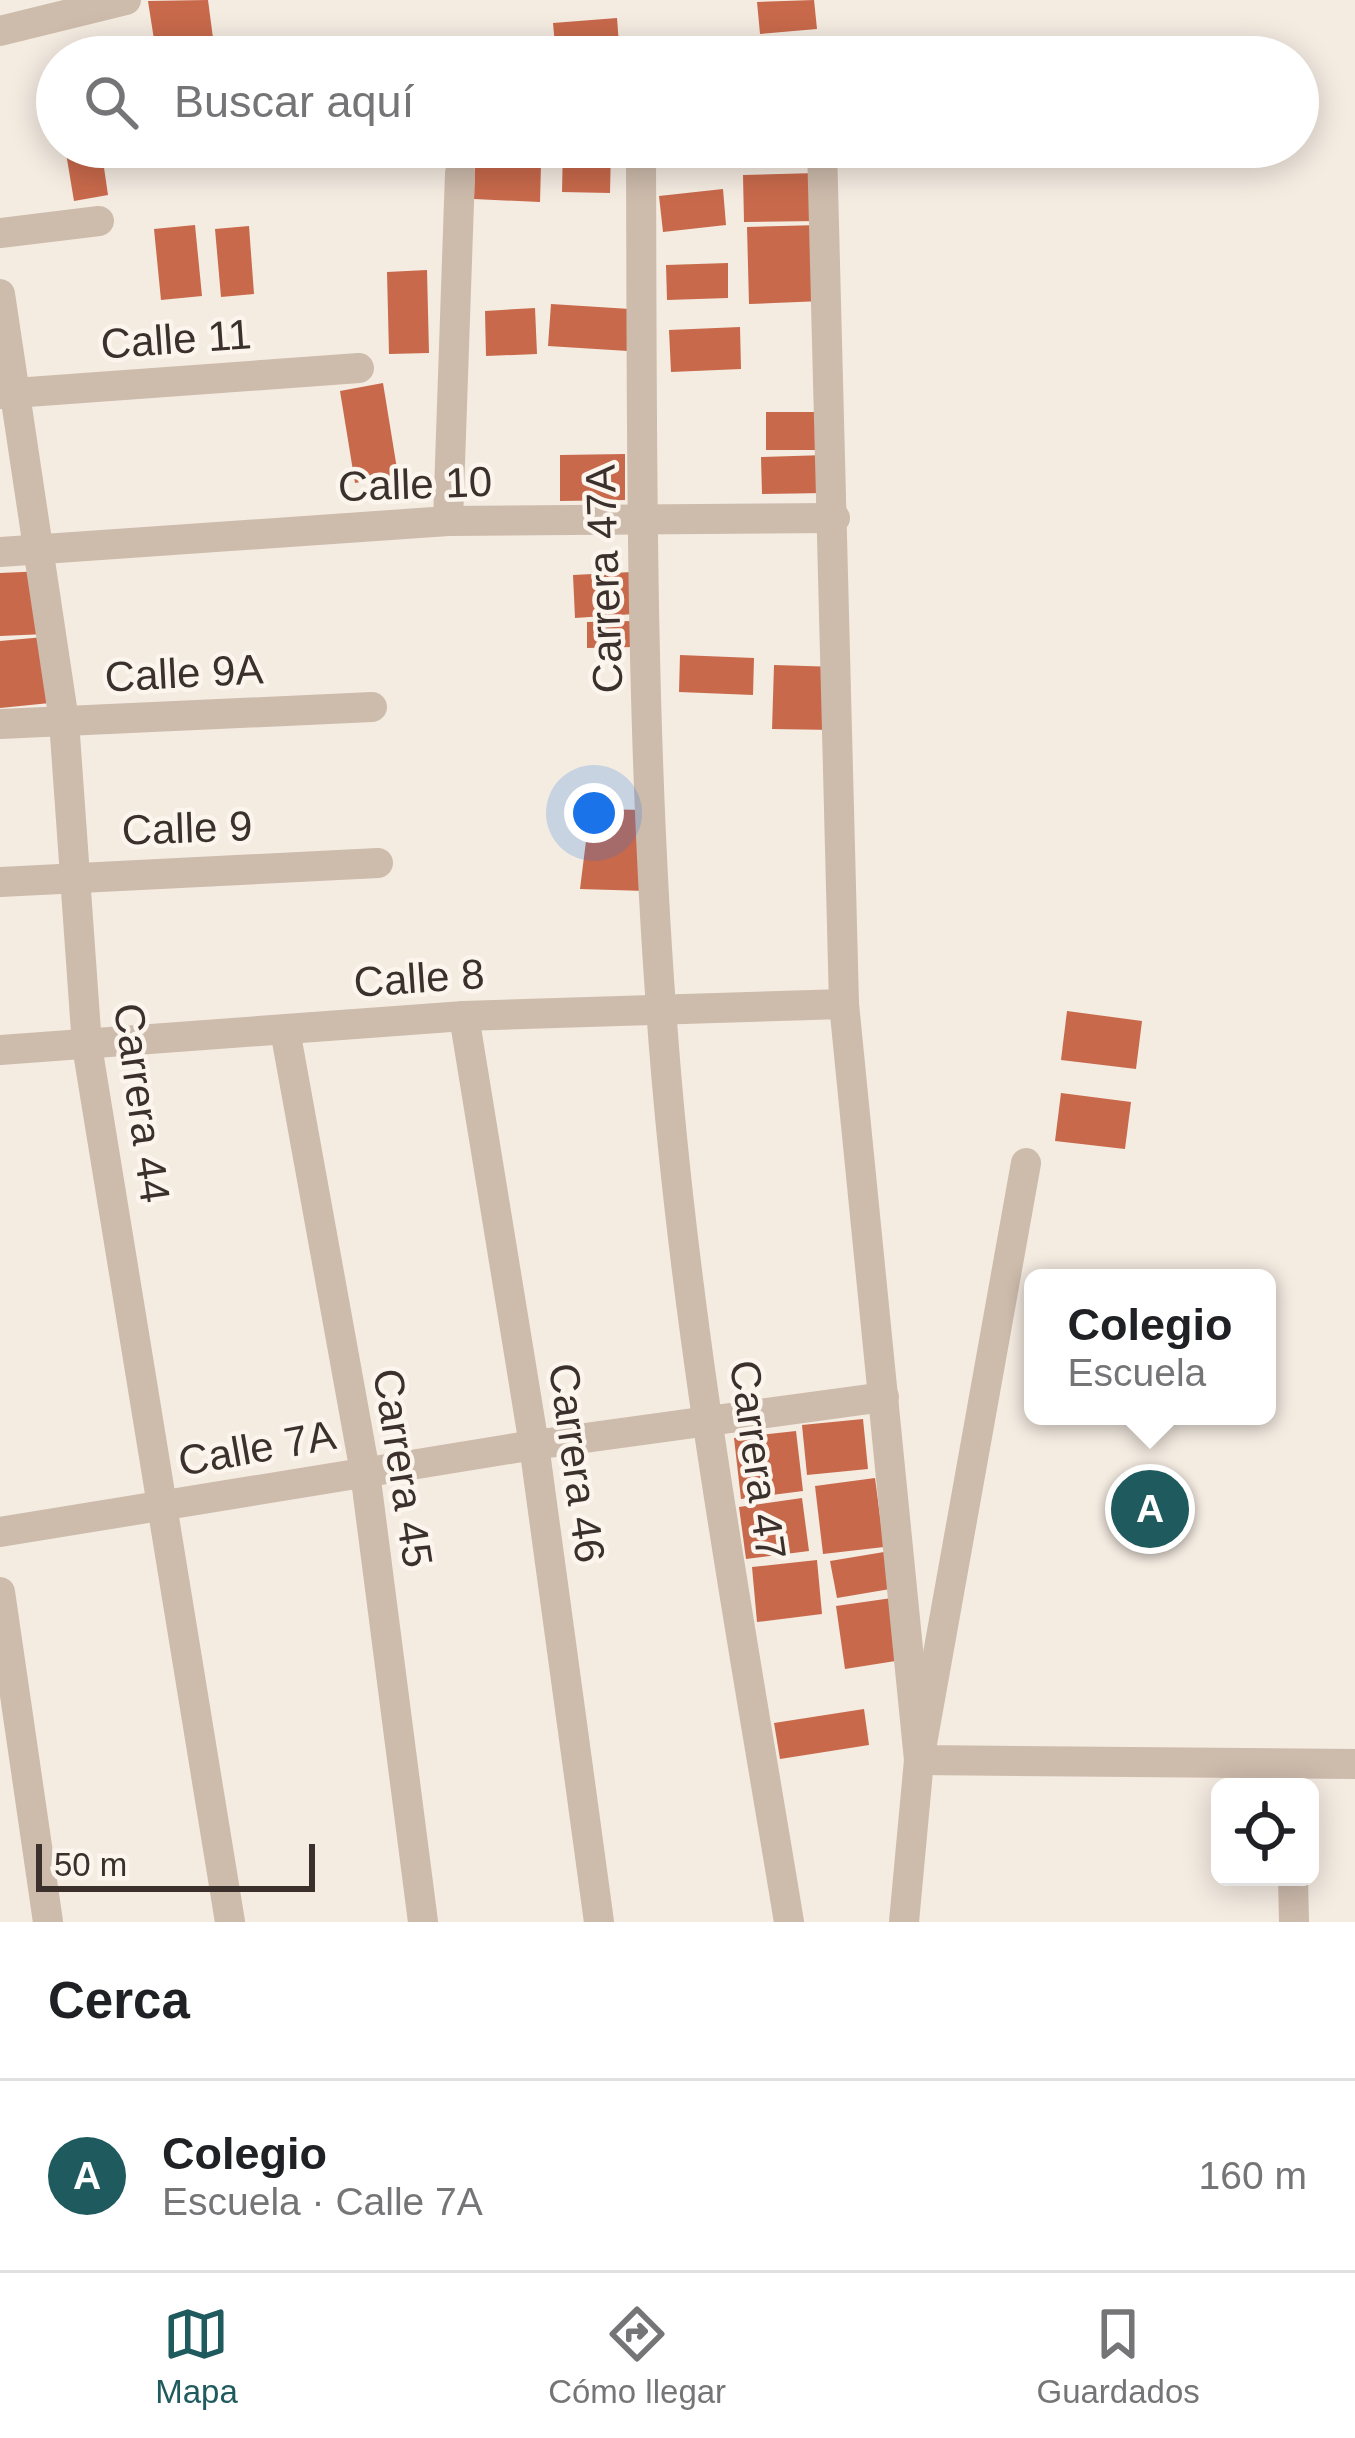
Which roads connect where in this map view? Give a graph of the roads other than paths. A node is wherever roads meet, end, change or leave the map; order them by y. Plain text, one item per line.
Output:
1 (126, 0) edge
2 (0, 31) edge
3 (641, 168) edge
4 (823, 168) edge
5 (460, 173) dead end
6 (99, 220) dead end
7 (0, 233) edge
8 (0, 293) edge
9 (358, 368) dead end
10 (8, 393) edge
11 (835, 518) junction
12 (448, 521) junction
13 (643, 523) junction
14 (42, 549) junction
15 (0, 552) edge
16 (372, 706) dead end
17 (64, 721) junction
18 (0, 724) edge
19 (378, 863) dead end
20 (73, 875) junction
21 (0, 882) edge
22 (844, 1004) junction
23 (661, 1008) junction
24 (464, 1016) junction
25 (285, 1030) junction
26 (87, 1046) junction
27 (0, 1050) edge
28 (1026, 1162) dead end
29 (884, 1397) junction
30 (708, 1425) junction
31 (534, 1445) junction
32 (364, 1472) junction
33 (165, 1506) junction
34 (0, 1532) edge
35 (0, 1592) edge
36 (920, 1760) junction
37 (1355, 1764) edge
38 (1289, 1775) edge
39 (1293, 1886) edge
40 (48, 1922) edge
41 (230, 1922) edge
42 (423, 1922) edge
43 (599, 1922) edge
44 (789, 1922) edge
45 (904, 1922) edge
46 (1294, 1922) edge

1 - 2 street
3 - 13 street, Carrera 47A
4 - 11 street
5 - 12 street
6 - 7 street
8 - 10 street, Carrera 44
9 - 10 street, Calle 11
10 - 14 street, Carrera 44
11 - 13 street, Calle 10
11 - 22 street
12 - 13 street, Calle 10
12 - 14 street, Calle 10
13 - 23 street, Carrera 47A
14 - 15 street, Calle 10
14 - 17 street, Carrera 44
16 - 17 street, Calle 9A
17 - 18 street, Calle 9A
17 - 20 street, Carrera 44
19 - 20 street, Calle 9
20 - 21 street, Calle 9
20 - 26 street, Carrera 44
22 - 23 street, Calle 8
22 - 29 street
23 - 24 street, Calle 8
23 - 30 street, Carrera 47
24 - 25 street, Calle 8
24 - 31 street, Carrera 46
25 - 26 street, Calle 8
25 - 32 street, Carrera 45
26 - 27 street, Calle 8
26 - 33 street, Carrera 44
28 - 36 street
29 - 30 street, Calle 7A
29 - 36 street
30 - 31 street, Calle 7A
30 - 44 street, Carrera 47
31 - 32 street, Calle 7A
31 - 43 street, Carrera 46
32 - 33 street, Calle 7A
32 - 42 street, Carrera 45
33 - 34 street, Calle 7A
33 - 41 street, Carrera 44
35 - 40 street
36 - 38 street
36 - 45 street
37 - 38 street
39 - 46 street

